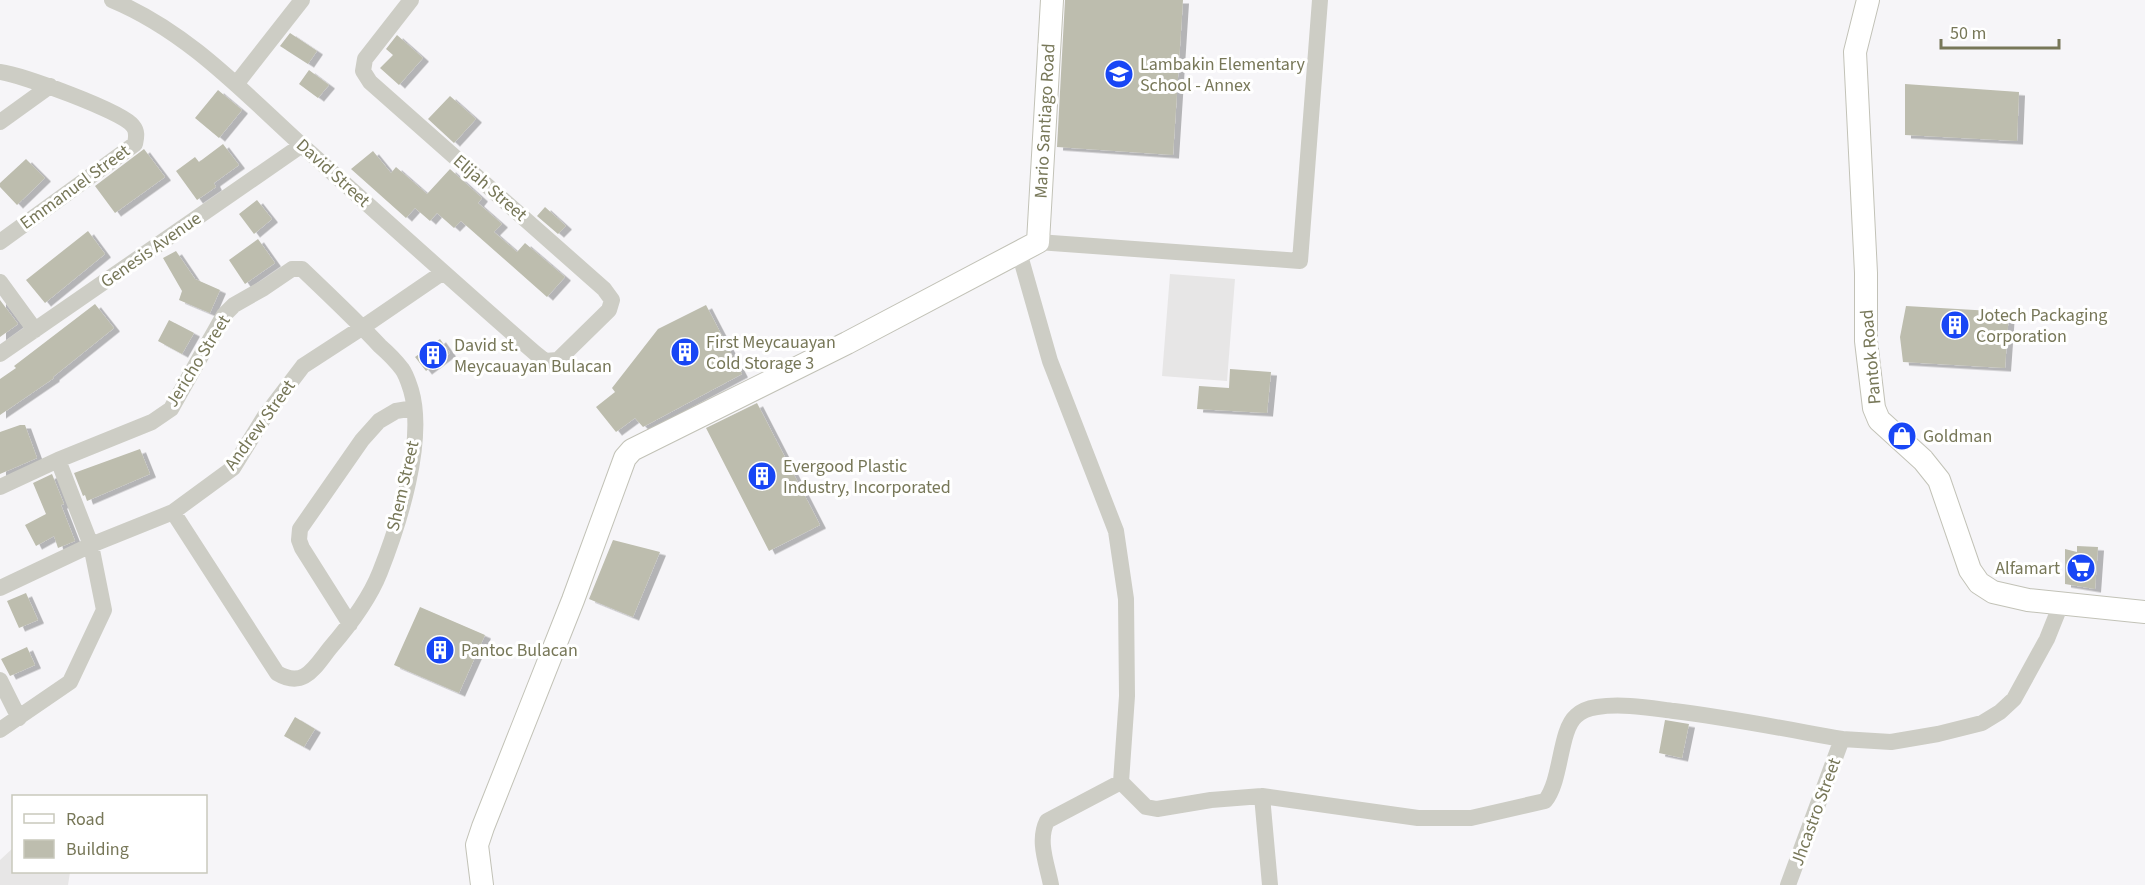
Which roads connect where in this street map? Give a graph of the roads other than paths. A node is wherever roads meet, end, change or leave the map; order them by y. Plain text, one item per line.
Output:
1 (112, 0) edge
2 (303, 0) edge
3 (411, 0) edge
4 (1052, 0) edge
5 (1320, 0) edge
6 (1868, 0) edge
7 (0, 72) edge
8 (237, 83) junction
9 (50, 87) junction
10 (0, 123) edge
11 (302, 145) junction
12 (0, 242) edge
13 (1029, 247) junction
14 (292, 269) joint
15 (442, 273) junction
16 (0, 282) edge
17 (363, 327) junction
18 (35, 330) junction
19 (0, 354) edge
20 (545, 361) joint
21 (414, 408) junction
22 (58, 460) junction
23 (0, 487) edge
24 (173, 512) junction
25 (91, 545) junction
26 (0, 588) edge
27 (2061, 604) junction
28 (2145, 612) edge
29 (350, 624) junction
30 (0, 680) edge
31 (19, 718) junction
32 (0, 730) edge
33 (1842, 739) junction
34 (1121, 782) junction
35 (1262, 796) junction
36 (482, 885) edge
37 (1051, 885) edge
38 (1270, 885) edge
39 (1788, 885) edge

1 - 8 street, David Street
2 - 8 street
3 - 20 street, Elijah Street
4 - 13 street, Mario Santiago Road
5 - 13 street
6 - 27 street, Pantok Road
7 - 9 street, Emmanuel Street
8 - 11 street, David Street
9 - 10 street
9 - 12 street, Emmanuel Street
11 - 15 street, David Street
11 - 18 street, Genesis Avenue
13 - 34 street
13 - 36 street
14 - 17 street, Shem Street
14 - 22 street, Jericho Street
15 - 17 street, Andrew Street
15 - 20 street, David Street
16 - 18 street
17 - 21 street, Shem Street
17 - 24 street, Andrew Street
18 - 19 street, Genesis Avenue
21 - 29 street, Shem Street
21 - 29 street
22 - 23 street, Jericho Street
22 - 25 street
24 - 25 street, Andrew Street
24 - 29 street, Shem Street
25 - 26 street, Andrew Street
25 - 31 street
27 - 28 street, Pantok Road
27 - 33 street, Jhcastro Street
30 - 31 street
31 - 32 street
33 - 35 street
33 - 39 street, Jhcastro Street
34 - 35 street
34 - 37 street
35 - 38 street

